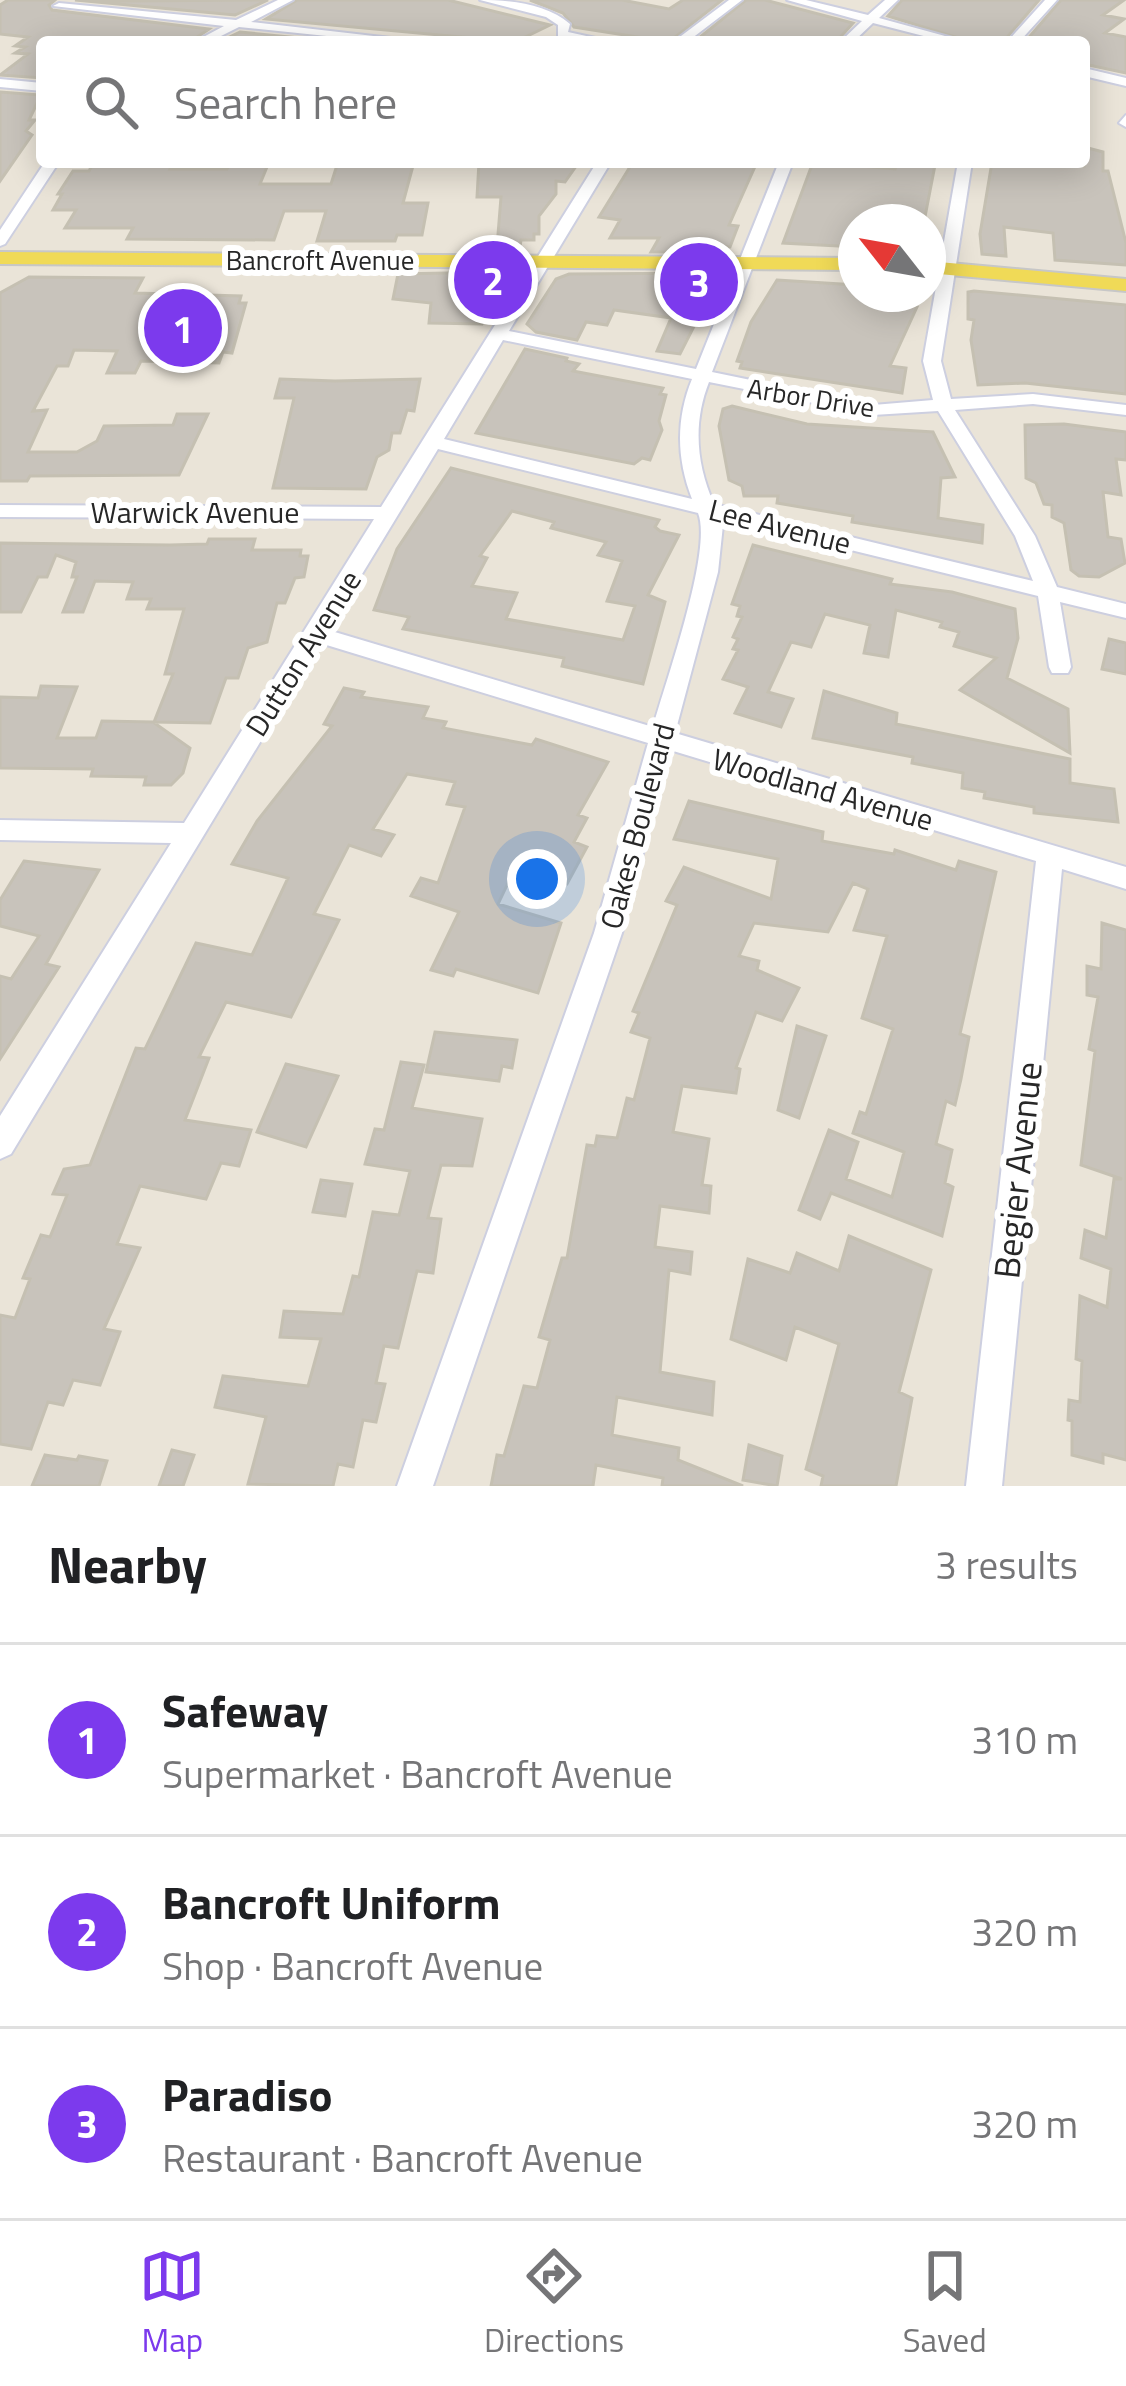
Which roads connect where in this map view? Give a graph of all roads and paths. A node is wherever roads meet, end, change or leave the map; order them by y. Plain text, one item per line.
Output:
1 (287, 0) edge
2 (486, 0) edge
3 (736, 0) edge
4 (793, 0) edge
5 (892, 0) edge
6 (1051, 0) edge
7 (63, 3) edge
8 (871, 20) junction
9 (236, 24) junction
10 (212, 36) edge
11 (359, 36) edge
12 (556, 36) edge
13 (687, 36) edge
14 (853, 36) edge
15 (936, 36) edge
16 (1018, 36) edge
17 (1090, 73) edge
18 (1126, 82) edge
19 (0, 83) edge
20 (36, 86) edge
21 (48, 168) edge
22 (600, 168) edge
23 (784, 168) edge
24 (963, 168) edge
25 (946, 233) edge
26 (0, 241) edge
27 (0, 258) edge
28 (544, 260) junction
29 (746, 261) junction
30 (838, 264) edge
31 (946, 268) edge
32 (1126, 285) edge
33 (935, 312) edge
34 (500, 334) junction
35 (699, 378) junction
36 (943, 405) junction
37 (1126, 410) edge
38 (434, 442) junction
39 (708, 508) junction
40 (0, 511) edge
41 (391, 513) junction
42 (1048, 592) junction
43 (1126, 611) edge
44 (314, 634) junction
45 (1060, 667) dead end
46 (660, 742) junction
47 (0, 830) edge
48 (193, 833) junction
49 (1050, 855) junction
50 (1126, 878) edge
51 (0, 1144) edge
52 (415, 1486) edge
53 (984, 1486) edge

1 - 9 street
2 - 12 street
3 - 13 street
4 - 8 street
5 - 8 street
6 - 16 street
7 - 9 street
8 - 14 street
8 - 15 street
9 - 10 street
9 - 11 street
17 - 18 street
19 - 20 street
21 - 26 street
22 - 28 street, Dutton Avenue
23 - 29 street, Oakes Boulevard
24 - 25 street
27 - 28 main road, Bancroft Avenue
28 - 29 main road, Bancroft Avenue
28 - 34 street, Dutton Avenue
29 - 30 main road, Bancroft Avenue
29 - 35 street, Oakes Boulevard
31 - 32 main road
33 - 36 street
34 - 35 street, Arbor Drive
34 - 38 street, Dutton Avenue
35 - 36 street, Arbor Drive
35 - 39 street, Oakes Boulevard
36 - 37 street, Arbor Drive
36 - 42 street
38 - 39 street, Lee Avenue
38 - 41 street, Dutton Avenue
39 - 42 street, Lee Avenue
39 - 46 street, Oakes Boulevard
40 - 41 street, Warwick Avenue
41 - 44 street, Dutton Avenue
42 - 43 street, Lee Avenue
42 - 45 street
44 - 46 street, Woodland Avenue
44 - 48 street, Dutton Avenue
46 - 49 street, Woodland Avenue
46 - 52 street, Oakes Boulevard
47 - 48 street
48 - 51 street, Dutton Avenue
49 - 50 street, Woodland Avenue
49 - 53 street, Begier Avenue

